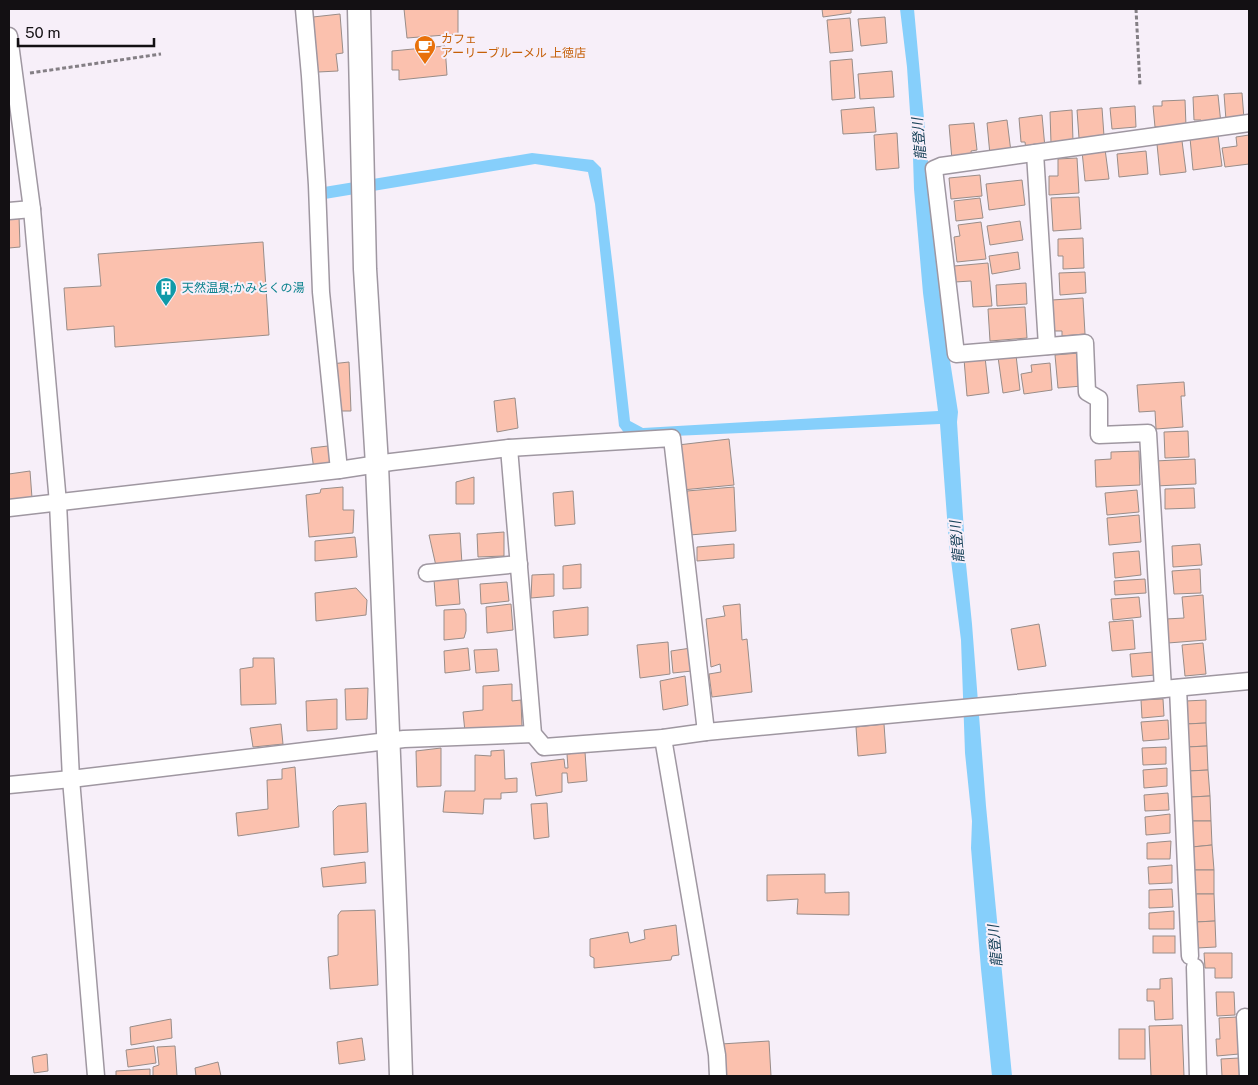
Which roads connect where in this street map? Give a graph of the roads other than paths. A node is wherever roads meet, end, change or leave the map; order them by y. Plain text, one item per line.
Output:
1 (304, 9) edge
2 (359, 9) edge
3 (9, 36) edge
4 (1249, 123) edge
5 (1035, 153) junction
6 (32, 209) junction
7 (9, 212) edge
8 (1047, 346) junction
9 (509, 448) junction
10 (377, 465) junction
11 (339, 470) junction
12 (58, 503) junction
13 (9, 508) edge
14 (519, 564) junction
15 (427, 572) dead end
16 (1249, 681) edge
17 (1170, 688) junction
18 (706, 732) junction
19 (533, 734) junction
20 (663, 738) junction
21 (387, 741) junction
22 (71, 779) junction
23 (9, 785) edge
24 (1245, 1017) dead end
25 (96, 1076) edge
26 (401, 1076) edge
27 (718, 1076) edge
28 (1198, 1076) edge
29 (1248, 1076) edge

1 - 11 street
2 - 10 street
3 - 6 street
4 - 5 street
5 - 8 street
5 - 8 street
6 - 7 street
6 - 12 street
8 - 17 street
9 - 10 street
9 - 14 street
9 - 18 street
10 - 11 street
10 - 21 street
11 - 12 street
12 - 13 street
12 - 22 street
14 - 15 street
14 - 19 street
16 - 17 street
17 - 18 street
17 - 28 street
18 - 20 street
19 - 20 street
19 - 21 street
20 - 27 street
21 - 22 street
21 - 26 street
22 - 23 street
22 - 25 street
24 - 29 street

